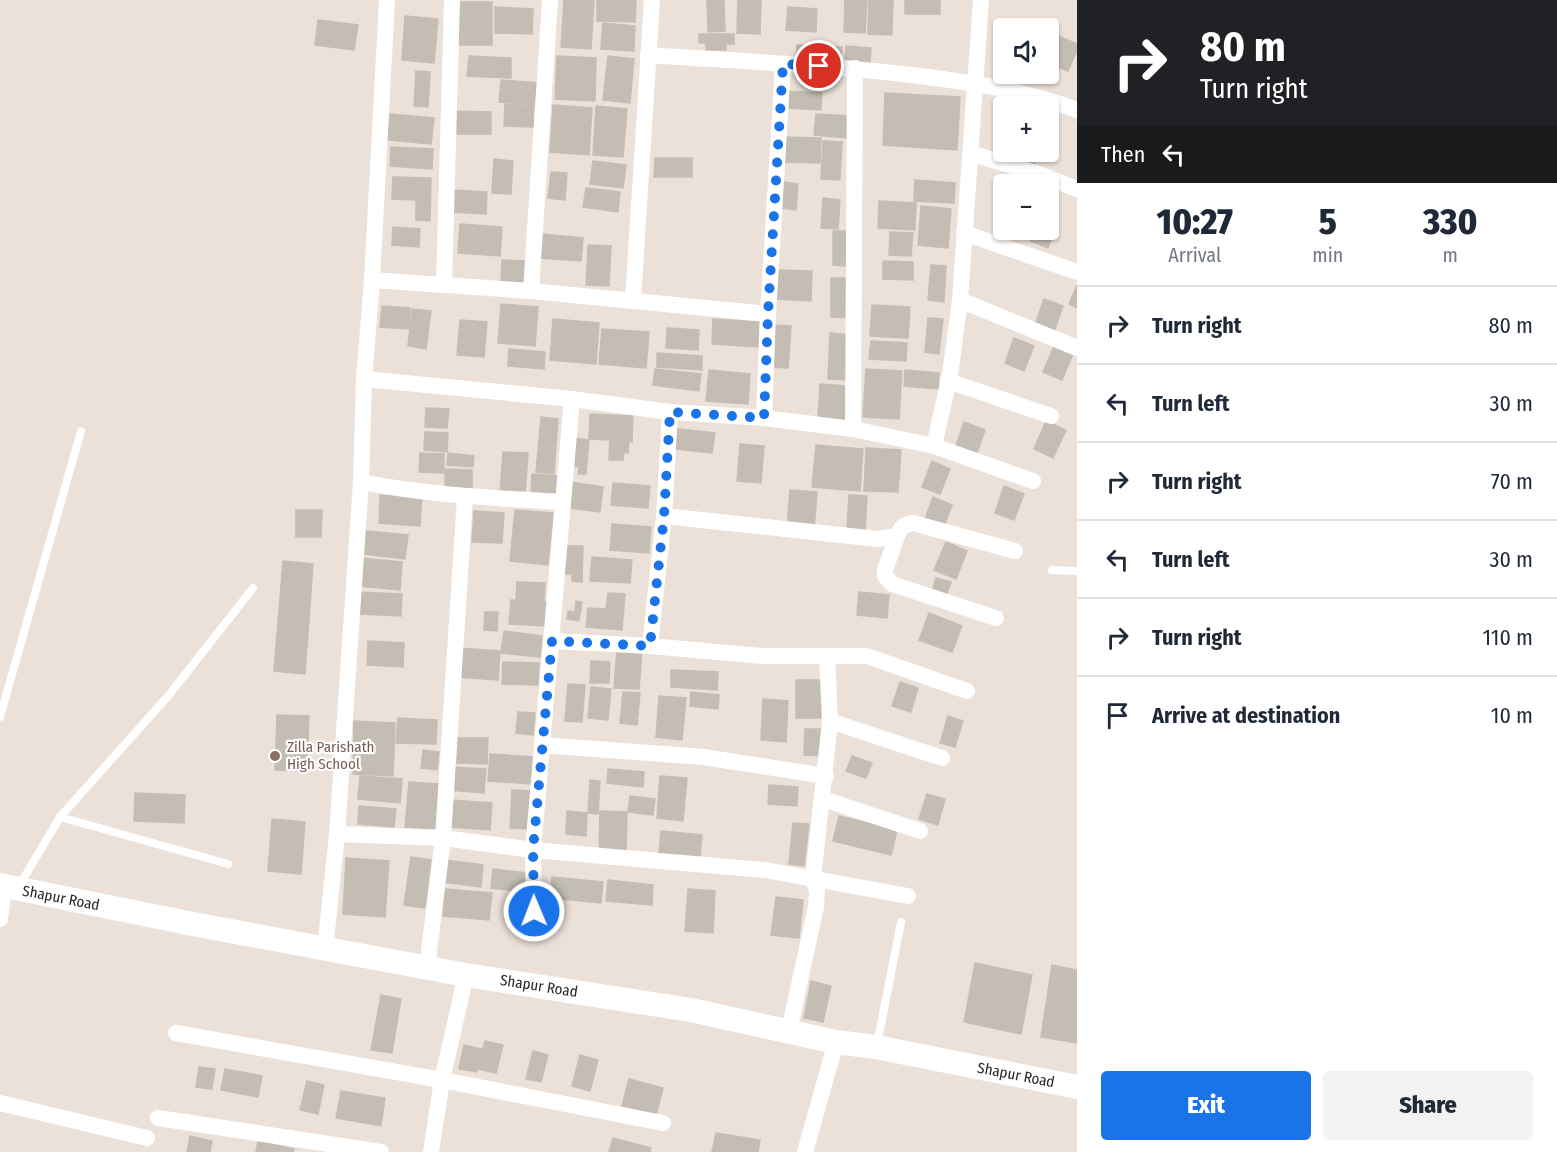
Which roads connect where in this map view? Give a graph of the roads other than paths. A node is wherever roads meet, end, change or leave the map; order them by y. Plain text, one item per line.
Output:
1 (387, 0) edge
2 (452, 0) edge
3 (550, 0) edge
4 (652, 0) edge
5 (981, 0) edge
6 (648, 56) junction
7 (783, 64) junction
8 (855, 68) junction
9 (975, 82) junction
10 (1077, 110) edge
11 (970, 153) junction
12 (1077, 189) edge
13 (964, 233) junction
14 (1077, 272) edge
15 (372, 280) junction
16 (444, 285) junction
17 (531, 291) junction
18 (633, 300) junction
19 (960, 300) junction
20 (768, 314) junction
21 (1077, 348) edge
22 (364, 379) junction
23 (948, 381) junction
24 (572, 399) junction
25 (670, 412) junction
26 (1051, 416) dead end
27 (764, 418) junction
28 (853, 429) junction
29 (81, 431) dead end
30 (934, 446) junction
31 (360, 482) junction
32 (1033, 482) dead end
33 (465, 497) junction
34 (561, 502) junction
35 (664, 516) junction
36 (897, 536) junction
37 (1015, 551) dead end
38 (1052, 570) dead end
39 (1077, 571) edge
40 (254, 588) dead end
41 (996, 618) dead end
42 (552, 641) junction
43 (650, 646) junction
44 (827, 657) junction
45 (967, 691) dead end
46 (0, 717) edge
47 (830, 721) junction
48 (542, 745) junction
49 (942, 758) dead end
50 (826, 776) junction
51 (823, 799) junction
52 (60, 817) junction
53 (920, 831) dead end
54 (337, 834) junction
55 (442, 838) junction
56 (533, 850) junction
57 (228, 864) dead end
58 (813, 879) junction
59 (7, 887) edge
60 (908, 896) dead end
61 (534, 911) dead end
62 (0, 919) edge
63 (901, 922) dead end
64 (325, 950) junction
65 (427, 968) junction
66 (466, 975) junction
67 (789, 1031) junction
68 (176, 1033) dead end
69 (836, 1042) junction
70 (876, 1047) junction
71 (442, 1080) junction
72 (1077, 1087) edge
73 (0, 1103) edge
74 (158, 1118) dead end
75 (663, 1123) dead end
76 (147, 1138) dead end
77 (381, 1152) edge
78 (431, 1152) edge
79 (805, 1152) edge

1 - 15 street
2 - 16 street
3 - 17 street
4 - 6 street
5 - 9 street
6 - 7 street
6 - 18 street
7 - 8 street
7 - 20 street
8 - 9 street
8 - 28 street
9 - 10 street
9 - 11 street
11 - 12 street
11 - 13 street
13 - 14 street
13 - 19 street
15 - 16 street
15 - 22 street
16 - 17 street
17 - 18 street
18 - 20 street
19 - 21 street
19 - 23 street
20 - 27 street
22 - 24 street
22 - 31 street
23 - 26 street
23 - 30 street
24 - 25 street
24 - 34 street
25 - 27 street
25 - 35 street
27 - 28 street
28 - 30 street
29 - 46 lane
30 - 32 street
31 - 33 street
31 - 54 street
33 - 34 street
33 - 55 street
34 - 42 street
35 - 36 street
35 - 43 street
36 - 37 street
36 - 41 street
38 - 39 lane
40 - 52 lane
42 - 43 street
42 - 48 street
43 - 44 street
44 - 45 street
44 - 47 street
47 - 49 street
47 - 50 street
48 - 50 street
48 - 56 street
50 - 51 street
51 - 53 street
51 - 58 street
52 - 57 lane
52 - 59 lane
54 - 55 street
54 - 64 street
55 - 56 street
55 - 65 street
56 - 58 street
56 - 61 street
58 - 60 street
58 - 67 street
59 - 62 street
59 - 64 street, Shapur Road
63 - 70 lane
64 - 65 street, Shapur Road
65 - 66 street, Shapur Road
66 - 67 street, Shapur Road
66 - 71 street
67 - 69 street, Shapur Road
68 - 71 street
69 - 70 street, Shapur Road
69 - 79 street
70 - 72 street, Shapur Road
71 - 75 street
71 - 78 street
73 - 76 street
74 - 77 street

